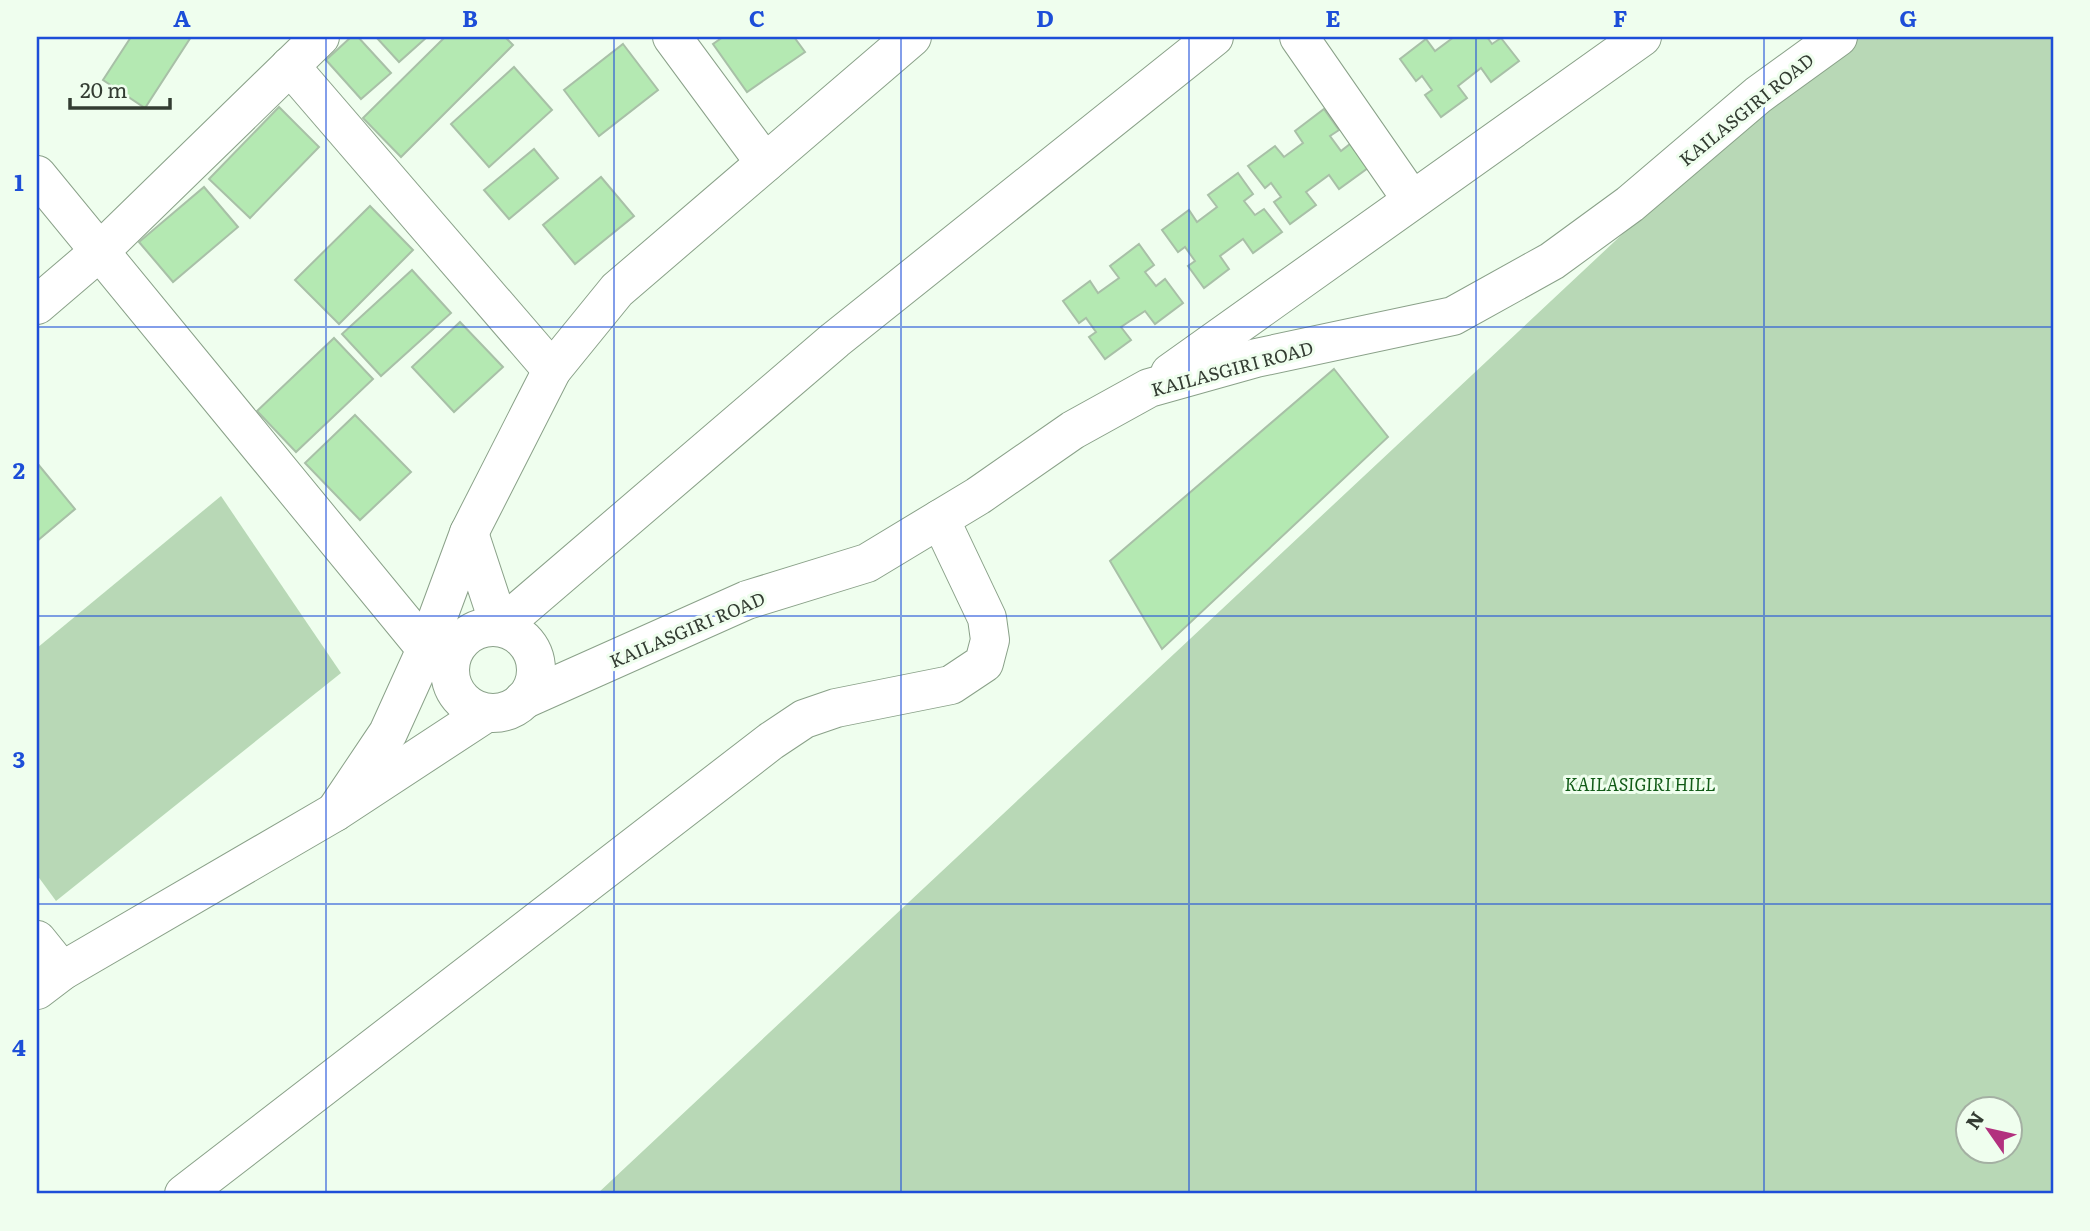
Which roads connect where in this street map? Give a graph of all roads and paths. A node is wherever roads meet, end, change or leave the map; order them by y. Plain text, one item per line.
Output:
1 (320, 37) edge
2 (672, 37) edge
3 (912, 37) edge
4 (1214, 37) edge
5 (1299, 37) edge
6 (1642, 37) edge
7 (1838, 37) edge
8 (290, 66) junction
9 (765, 163) junction
10 (37, 175) edge
11 (1412, 200) junction
12 (99, 251) junction
13 (37, 305) edge
14 (552, 370) junction
15 (1149, 388) junction
16 (940, 519) junction
17 (469, 533) junction
18 (500, 628) junction
19 (531, 650) junction
20 (437, 657) junction
21 (598, 667) junction
22 (523, 701) junction
23 (485, 713) junction
24 (335, 813) junction
25 (37, 940) edge
26 (49, 980) edge
27 (184, 1194) edge

1 - 8 street
2 - 9 street
3 - 9 street
4 - 18 street
5 - 11 street
6 - 11 street
7 - 15 street, KAILASGIRI ROAD
8 - 12 street
8 - 14 street
9 - 14 street
10 - 12 street
11 - 15 street
12 - 13 street
12 - 20 street
14 - 17 street
15 - 16 street, KAILASGIRI ROAD
16 - 21 street, KAILASGIRI ROAD
16 - 27 street
17 - 18 street
17 - 20 street
18 - 19 street
18 - 20 street
19 - 21 street
19 - 22 street
20 - 23 street
20 - 24 street
21 - 22 street, KAILASGIRI ROAD
22 - 23 street
23 - 24 street
24 - 26 street
25 - 26 street

